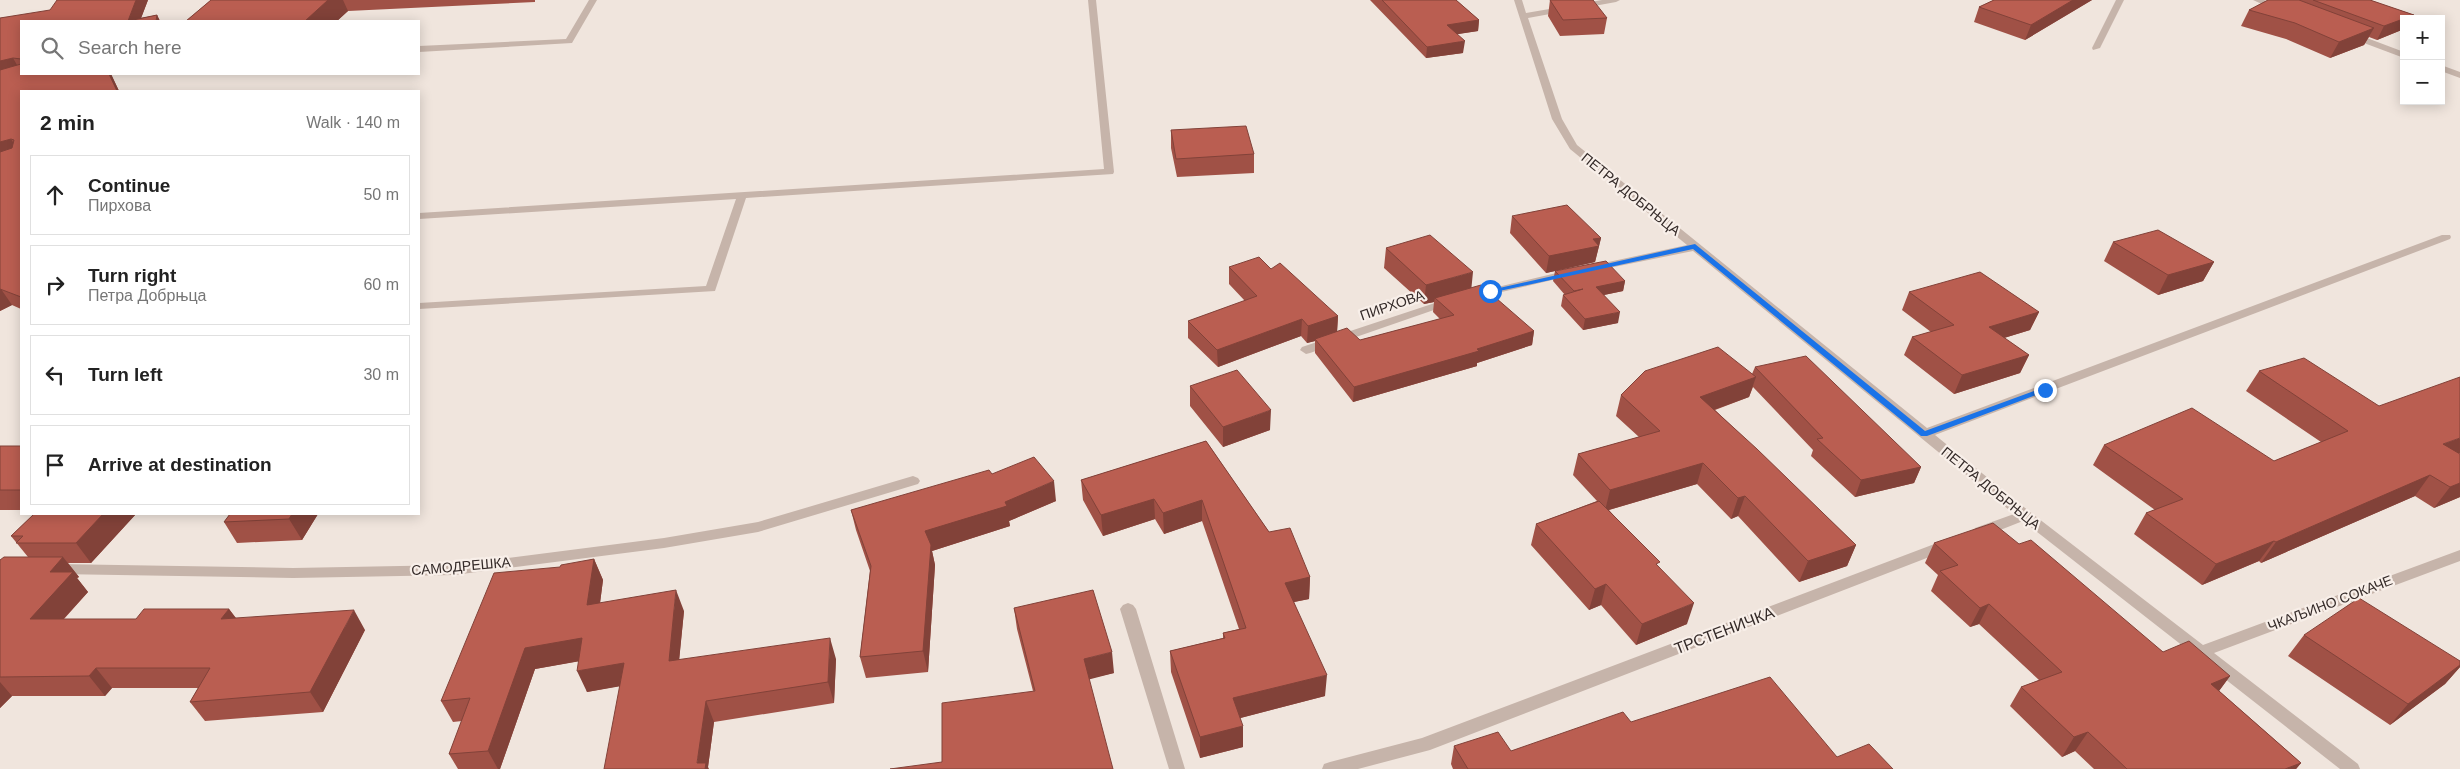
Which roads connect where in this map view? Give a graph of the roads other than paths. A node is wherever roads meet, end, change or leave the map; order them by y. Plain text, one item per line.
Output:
1 (594, 0) edge
2 (1092, 0) edge
3 (1518, 0) edge
4 (1616, 0) edge
5 (2120, 0) edge
6 (2257, 0) edge
7 (2285, 11) edge
8 (1523, 16) junction
9 (2341, 32) edge
10 (2096, 48) dead end
11 (420, 49) edge
12 (2400, 54) edge
13 (2445, 69) edge
14 (2460, 75) edge
15 (742, 196) junction
16 (420, 216) edge
17 (2446, 237) dead end
18 (1695, 247) junction
19 (420, 306) edge
20 (1306, 350) dead end
21 (1924, 434) junction
22 (913, 481) dead end
23 (2025, 515) junction
24 (2460, 554) edge
25 (39, 569) edge
26 (1128, 609) dead end
27 (2200, 652) junction
28 (1177, 769) edge
29 (1330, 769) edge
30 (2352, 769) edge

1 - 11 street
2 - 15 street
3 - 8 street, ПЕТРА ДОБРЊЦА
4 - 8 street
5 - 10 street
6 - 7 street
8 - 18 street, ПЕТРА ДОБРЊЦА
9 - 12 street
13 - 14 street
15 - 16 street
15 - 19 street
17 - 21 street
18 - 20 street, ПИРХОВА
18 - 21 street, ПЕТРА ДОБРЊЦА
21 - 23 street, ПЕТРА ДОБРЊЦА
22 - 25 street, САМОДРЕШКА
23 - 27 street, ПЕТРА ДОБРЊЦА
23 - 29 street, ТРСТЕНИЧКА
24 - 27 street, ЧКАЉИНО СОКАЧЕ
26 - 28 street
27 - 30 street, ПЕТРА ДОБРЊЦА

